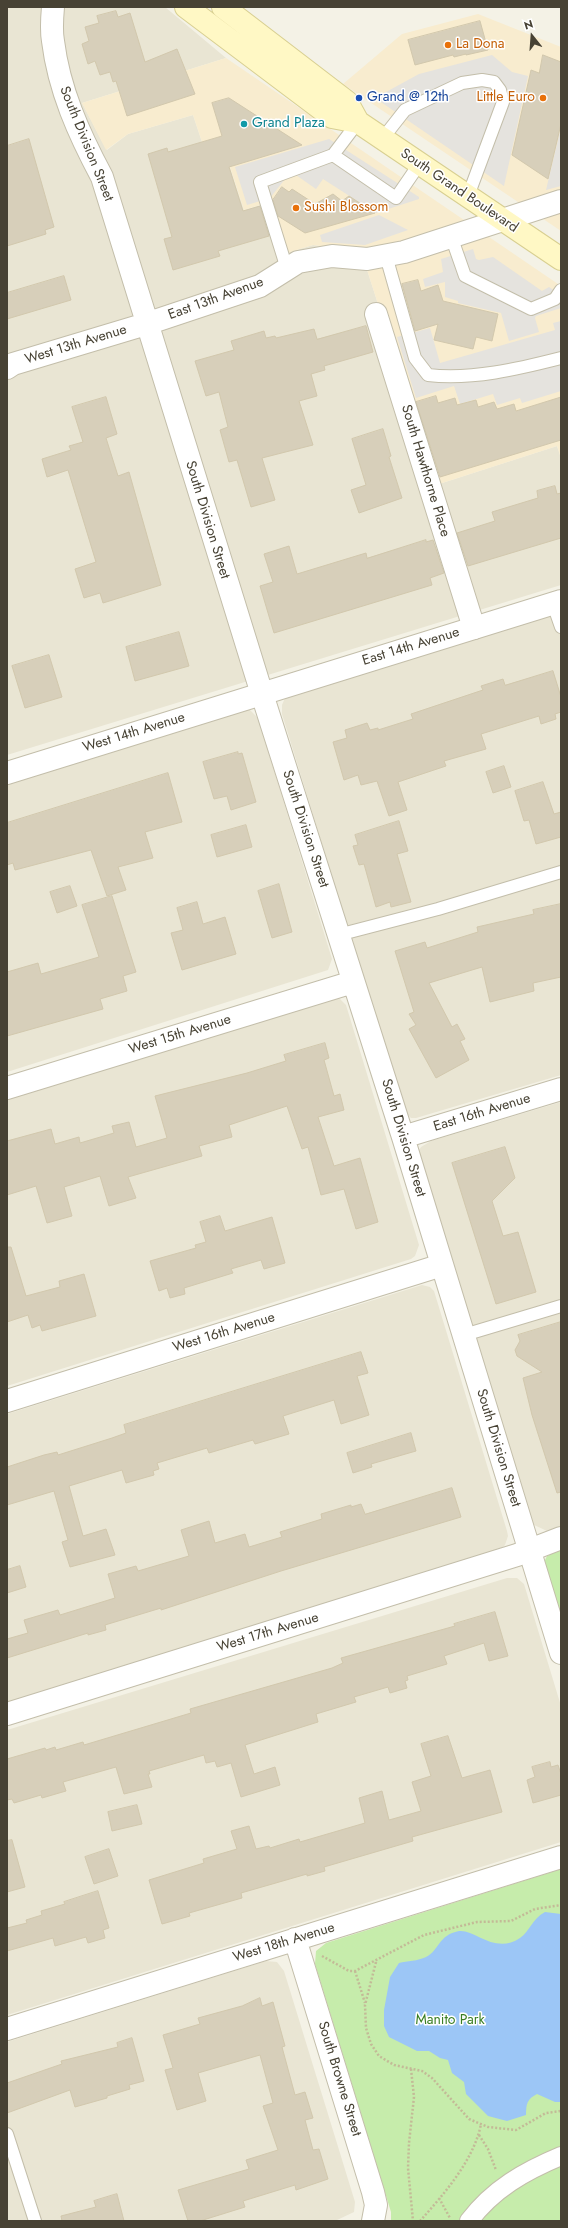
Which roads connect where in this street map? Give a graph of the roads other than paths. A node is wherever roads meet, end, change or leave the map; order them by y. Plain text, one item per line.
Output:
1 (53, 7) edge
2 (186, 7) edge
3 (226, 8) edge
4 (358, 122) junction
5 (383, 138) junction
6 (333, 156) junction
7 (420, 163) junction
8 (468, 196) junction
9 (561, 201) edge
10 (501, 219) junction
11 (451, 236) junction
12 (386, 256) junction
13 (561, 259) edge
14 (287, 269) junction
15 (561, 290) edge
16 (376, 314) dead end
17 (146, 324) junction
18 (561, 358) edge
19 (7, 368) edge
20 (557, 602) edge
21 (561, 627) edge
22 (474, 628) junction
23 (262, 694) junction
24 (7, 772) edge
25 (561, 872) edge
26 (338, 935) junction
27 (353, 982) junction
28 (7, 1088) edge
29 (561, 1089) edge
30 (403, 1137) junction
31 (442, 1265) junction
32 (561, 1306) edge
33 (464, 1335) junction
34 (7, 1401) edge
35 (561, 1538) edge
36 (530, 1550) junction
37 (561, 1653) edge
38 (7, 1714) edge
39 (561, 1857) edge
40 (295, 1939) junction
41 (7, 2029) edge
42 (7, 2134) edge
43 (561, 2156) edge
44 (34, 2221) edge
45 (373, 2221) edge
46 (469, 2221) edge

1 - 17 street, South Division Street
2 - 4 main road, South Grand Boulevard
3 - 4 main road, South Grand Boulevard
4 - 5 main road, South Grand Boulevard
4 - 6 lane
5 - 7 main road, South Grand Boulevard
5 - 8 lane
6 - 7 lane
6 - 14 lane
7 - 8 main road, South Grand Boulevard
8 - 10 main road, South Grand Boulevard
9 - 10 street, East 13th Avenue
10 - 11 street, East 13th Avenue
10 - 13 main road, South Grand Boulevard
11 - 12 street, East 13th Avenue
11 - 15 lane
12 - 14 street, East 13th Avenue
12 - 18 lane
14 - 17 street, East 13th Avenue
16 - 22 street, South Hawthorne Place
17 - 19 street, West 13th Avenue
17 - 23 street, South Division Street
20 - 21 lane
20 - 22 street, East 14th Avenue
22 - 23 street, East 14th Avenue
23 - 24 street, West 14th Avenue
23 - 26 street, South Division Street
25 - 26 lane
26 - 27 street, South Division Street
27 - 28 street, West 15th Avenue
27 - 30 street, South Division Street
29 - 30 street, East 16th Avenue
30 - 31 street, South Division Street
31 - 33 street, South Division Street
31 - 34 street, West 16th Avenue
32 - 33 lane
33 - 36 street, South Division Street
35 - 36 street, West 17th Avenue
36 - 37 street, South Division Street
36 - 38 street, West 17th Avenue
39 - 40 street, West 18th Avenue
40 - 41 street, West 18th Avenue
40 - 45 street, South Browne Street
42 - 44 lane
43 - 46 street

